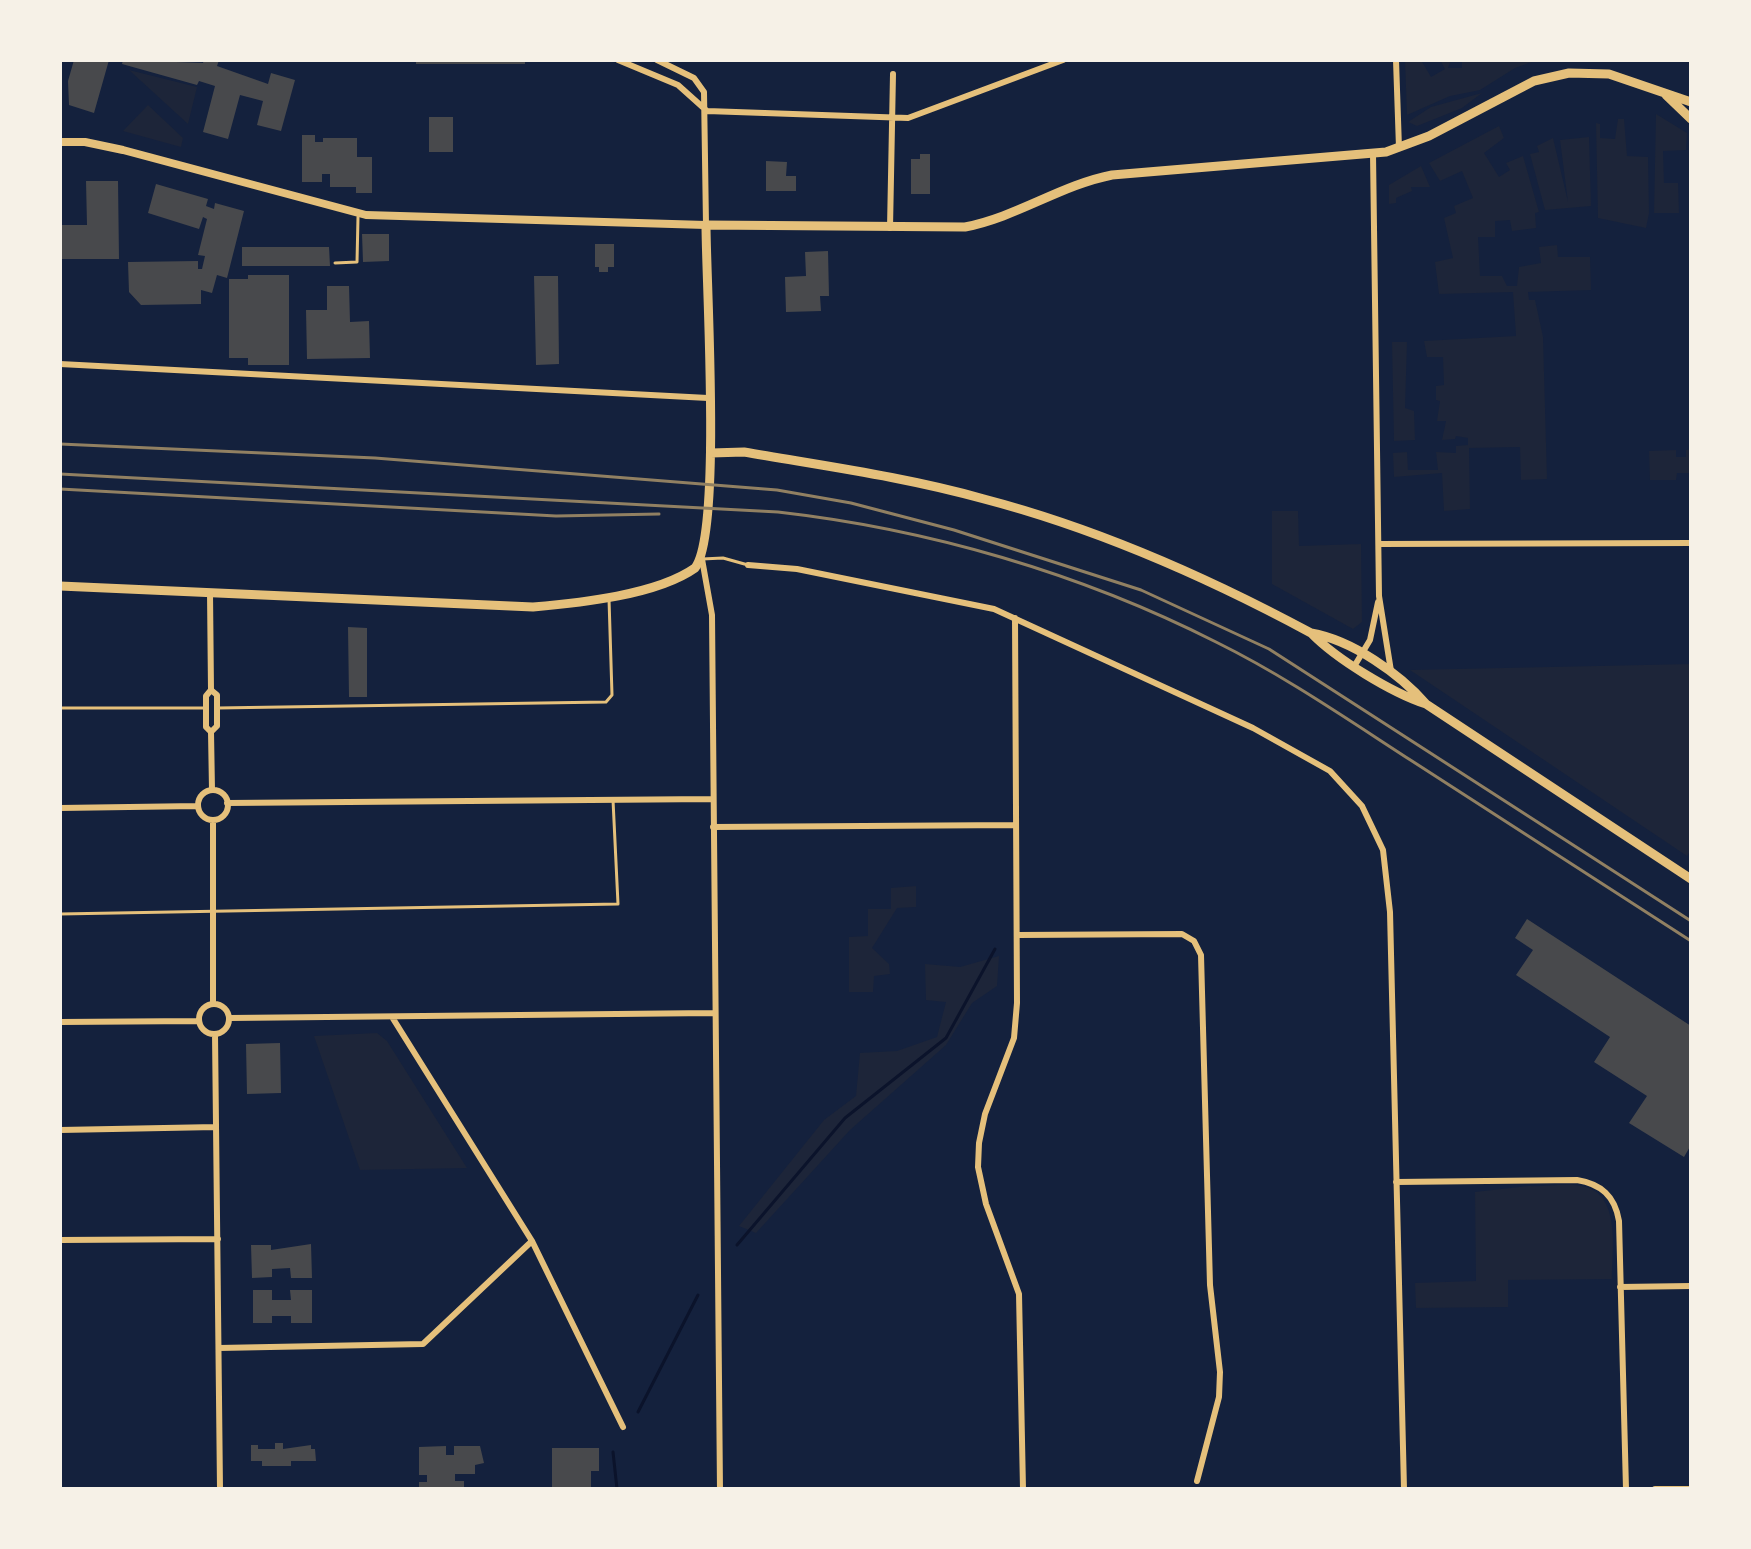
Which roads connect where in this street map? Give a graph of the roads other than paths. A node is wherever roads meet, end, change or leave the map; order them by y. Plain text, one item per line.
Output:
1 (618, 60) edge
2 (657, 60) edge
3 (1063, 60) edge
4 (1396, 60) edge
5 (893, 74) dead end
6 (1666, 95) junction
7 (1688, 100) edge
8 (707, 111) junction
9 (892, 117) junction
10 (1691, 119) edge
11 (60, 142) edge
12 (1399, 148) junction
13 (1373, 154) junction
14 (359, 214) junction
15 (706, 225) junction
16 (890, 228) junction
17 (335, 263) dead end
18 (60, 364) edge
19 (708, 398) junction
20 (711, 453) junction
21 (1691, 543) edge
22 (1380, 544) junction
23 (702, 559) junction
24 (748, 565) joint
25 (60, 586) edge
26 (210, 593) junction
27 (608, 596) junction
28 (1379, 596) junction
29 (1015, 618) junction
30 (1311, 633) junction
31 (1361, 654) junction
32 (1355, 665) junction
33 (1392, 674) junction
34 (211, 690) junction
35 (1426, 704) junction
36 (60, 708) edge
37 (206, 708) junction
38 (217, 708) junction
39 (211, 732) junction
40 (212, 790) junction
41 (712, 799) junction
42 (613, 800) junction
43 (227, 803) junction
44 (198, 806) junction
45 (60, 808) edge
46 (213, 820) junction
47 (1015, 825) junction
48 (713, 827) junction
49 (1691, 879) edge
50 (212, 913) junction
51 (60, 914) edge
52 (1018, 935) junction
53 (213, 1004) junction
54 (713, 1013) junction
55 (392, 1017) junction
56 (230, 1018) junction
57 (199, 1021) junction
58 (60, 1022) edge
59 (215, 1034) junction
60 (216, 1127) junction
61 (60, 1130) edge
62 (1396, 1182) junction
63 (218, 1239) junction
64 (60, 1240) edge
65 (532, 1241) junction
66 (1691, 1286) edge
67 (1620, 1287) junction
68 (219, 1348) junction
69 (623, 1427) dead end
70 (1197, 1481) dead end
71 (220, 1489) edge
72 (720, 1489) edge
73 (1023, 1489) edge
74 (1404, 1489) edge
75 (1626, 1489) edge
76 (1655, 1489) edge
77 (1691, 1489) edge

1 - 8 street
2 - 8 street
3 - 9 street
4 - 12 street
5 - 9 street
6 - 7 main road
6 - 10 main road
6 - 12 main road
8 - 9 street
8 - 15 street
9 - 16 street
11 - 14 main road
12 - 13 main road
13 - 16 main road
13 - 22 street
14 - 15 main road
14 - 17 lane
15 - 16 main road
15 - 19 main road
18 - 19 street
19 - 20 main road
20 - 23 main road
20 - 30 main road
21 - 22 street
22 - 28 street
23 - 24 lane
23 - 27 main road
23 - 41 street
24 - 29 street
25 - 26 main road
26 - 27 main road
26 - 34 street
27 - 38 lane
28 - 31 street
28 - 33 street
29 - 47 street
29 - 62 street
30 - 31 main road
30 - 32 main road
31 - 32 street
31 - 33 main road
32 - 35 main road
33 - 35 main road
34 - 37 street
34 - 38 street
35 - 49 main road
36 - 37 lane
37 - 39 street
38 - 39 street
39 - 40 street
40 - 43 street
40 - 44 street
41 - 42 street
41 - 48 street
42 - 43 street
42 - 50 lane
43 - 46 street
44 - 45 street
44 - 46 street
46 - 50 street
47 - 48 street
47 - 52 street
48 - 54 street
50 - 51 lane
50 - 53 street
52 - 70 street
52 - 73 street
53 - 56 street
53 - 57 street
54 - 55 street
54 - 72 street
55 - 56 street
55 - 65 street
56 - 59 street
57 - 58 street
57 - 59 street
59 - 60 street
60 - 61 street
60 - 63 street
62 - 67 street
62 - 74 street
63 - 64 street
63 - 68 street
65 - 68 street
65 - 69 street
66 - 67 street
67 - 75 street
68 - 71 street
76 - 77 street

